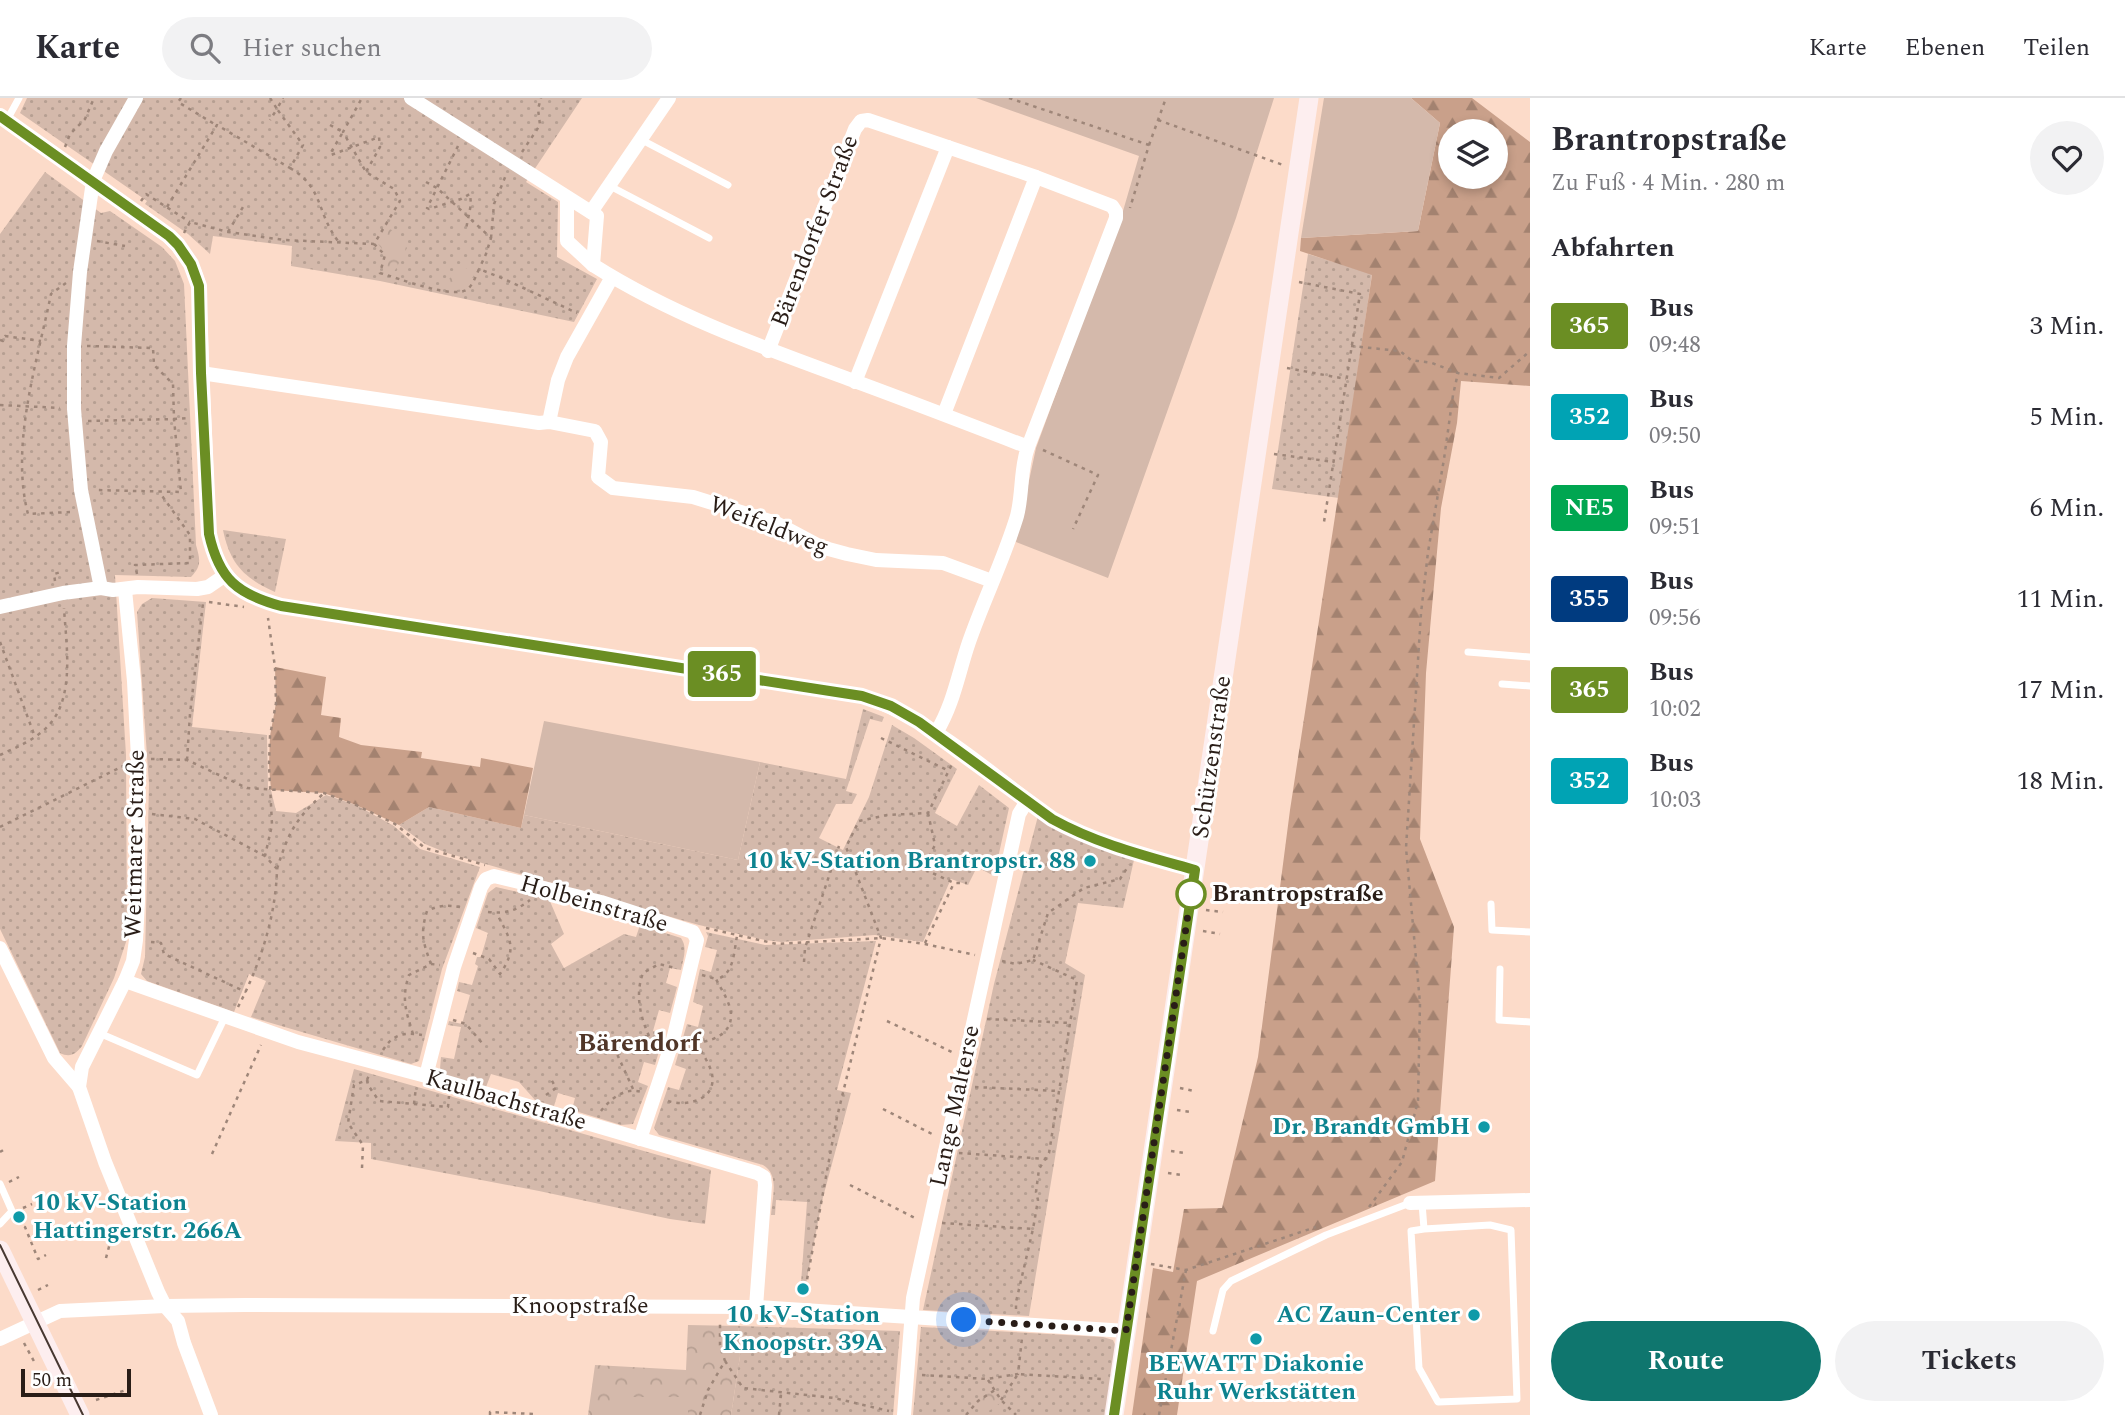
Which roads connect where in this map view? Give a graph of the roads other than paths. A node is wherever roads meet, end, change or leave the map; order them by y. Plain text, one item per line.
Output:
1 (19, 98) edge
2 (136, 98) edge
3 (411, 98) edge
4 (669, 98) edge
5 (1309, 98) edge
6 (3, 118) edge
7 (640, 139) junction
8 (948, 147) junction
9 (1036, 177) junction
10 (93, 181) junction
11 (608, 185) junction
12 (728, 185) dead end
13 (567, 198) junction
14 (591, 212) junction
15 (709, 239) dead end
16 (593, 265) junction
17 (612, 277) junction
18 (768, 351) junction
19 (201, 373) junction
20 (855, 382) junction
21 (944, 414) junction
22 (549, 422) junction
23 (1028, 447) junction
24 (225, 576) junction
25 (992, 581) junction
26 (101, 588) junction
27 (132, 588) junction
28 (0, 607) edge
29 (1468, 652) dead end
30 (1530, 657) edge
31 (1503, 684) dead end
32 (1530, 686) edge
33 (936, 733) junction
34 (1027, 800) junction
35 (1195, 870) junction
36 (1492, 904) dead end
37 (1530, 932) edge
38 (0, 948) edge
39 (1500, 970) dead end
40 (125, 981) junction
41 (229, 1018) junction
42 (1530, 1023) edge
43 (99, 1033) junction
44 (426, 1076) junction
45 (79, 1087) junction
46 (640, 1139) junction
47 (0, 1184) edge
48 (1530, 1200) edge
49 (1416, 1203) junction
50 (0, 1224) edge
51 (1424, 1229) junction
52 (0, 1250) edge
53 (166, 1306) junction
54 (756, 1307) junction
55 (912, 1317) junction
56 (35, 1321) junction
57 (1126, 1331) junction
58 (1213, 1331) dead end
59 (0, 1339) edge
60 (80, 1415) edge
61 (211, 1415) edge
62 (904, 1415) edge
63 (1114, 1415) edge

1 - 6 lane
2 - 10 street
3 - 13 street
4 - 7 street
5 - 35 street, Schützenstraße
6 - 10 street
7 - 11 street
7 - 12 lane
8 - 9 street, Bärendorfer Straße
8 - 18 street, Bärendorfer Straße
8 - 20 street
9 - 21 street
9 - 23 street, Bärendorfer Straße
10 - 19 street
10 - 26 street
11 - 14 street
11 - 15 lane
13 - 14 street
13 - 16 street, Bärendorfer Straße
14 - 16 street
16 - 17 street, Bärendorfer Straße
17 - 18 street, Bärendorfer Straße
17 - 22 street
18 - 20 street, Bärendorfer Straße
19 - 22 street, Weifeldweg
19 - 24 street
20 - 21 street, Bärendorfer Straße
21 - 23 street, Bärendorfer Straße
22 - 25 street, Weifeldweg
23 - 25 street, Bärendorfer Straße
24 - 27 street
24 - 33 street
25 - 33 street, Bärendorfer Straße
26 - 27 street
26 - 28 street
27 - 40 street, Weitmarer Straße
29 - 30 lane
31 - 32 lane
33 - 34 street
34 - 35 street
34 - 55 street, Lange Malterse
35 - 57 street, Schützenstraße
36 - 37 lane
38 - 45 street
39 - 42 lane
40 - 41 street, Kaulbachstraße
40 - 43 street, Weitmarer Straße
41 - 43 lane
41 - 44 street, Kaulbachstraße
43 - 45 street, Weitmarer Straße
44 - 46 street, Kaulbachstraße
44 - 46 street, Holbeinstraße
45 - 53 street
46 - 54 street, Kaulbachstraße
47 - 50 lane
48 - 49 street
49 - 51 lane
49 - 58 lane
51 - 51 lane
52 - 56 street
53 - 54 street, Knoopstraße
53 - 56 street, Knoopstraße
53 - 61 street
54 - 55 street, Knoopstraße
55 - 57 street, Knoopstraße
55 - 62 street, Lange Malterse
56 - 59 street, Knoopstraße
56 - 60 street
57 - 63 street, Schützenstraße

